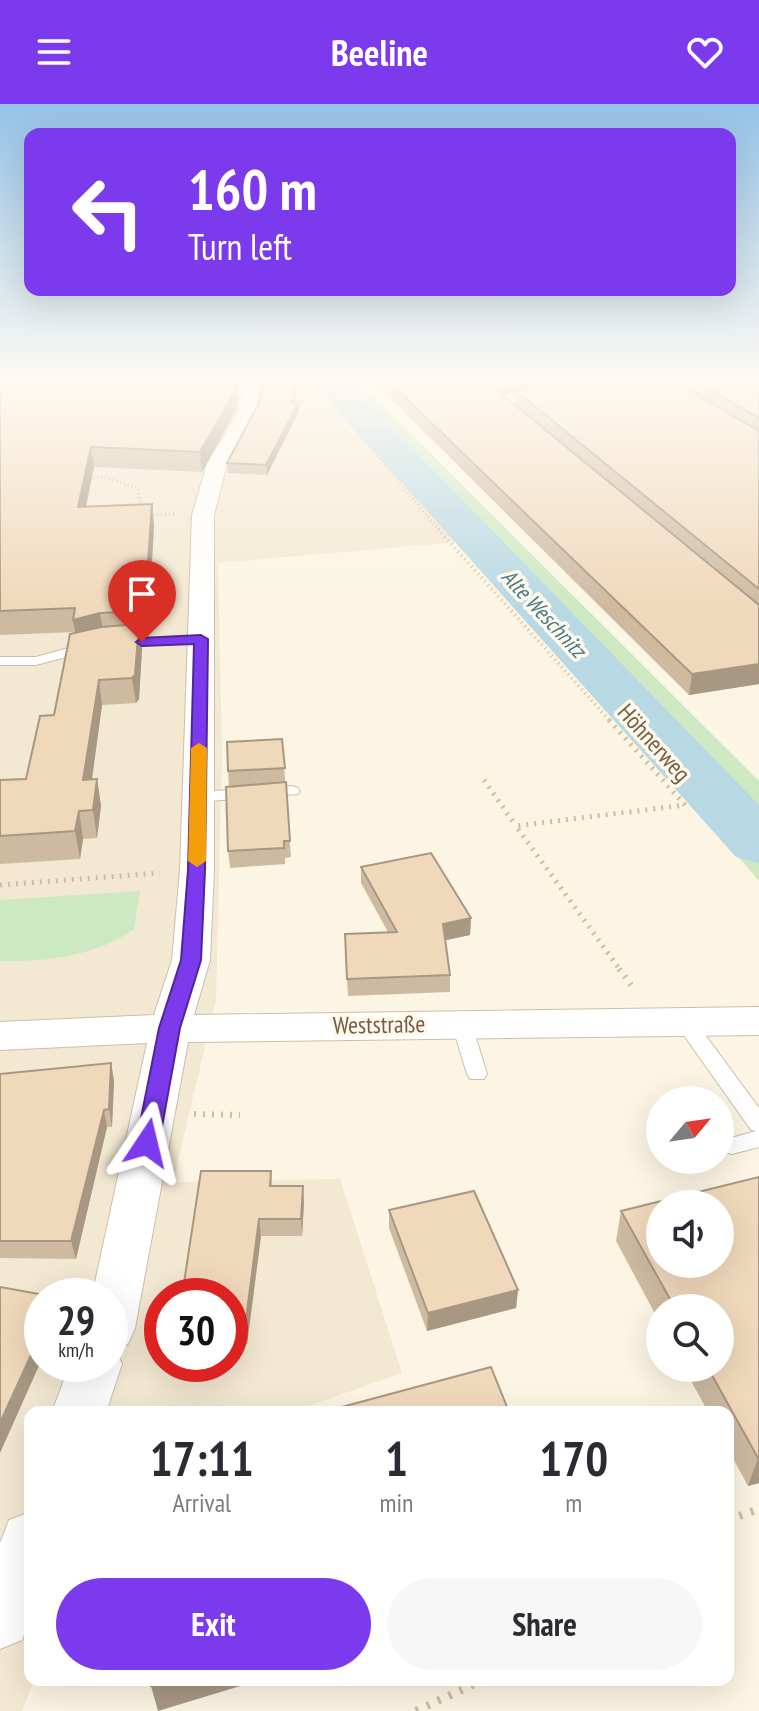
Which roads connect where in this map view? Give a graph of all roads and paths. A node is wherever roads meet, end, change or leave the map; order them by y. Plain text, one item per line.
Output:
1 (221, 457) edge
2 (378, 457) edge
3 (80, 478) edge
4 (204, 513) junction
5 (142, 515) junction
6 (131, 516) edge
7 (201, 639) junction
8 (0, 661) edge
9 (484, 780) dead end
10 (292, 791) dead end
11 (198, 797) junction
12 (516, 826) junction
13 (197, 870) junction
14 (0, 885) edge
15 (759, 1021) edge
16 (672, 1023) junction
17 (462, 1025) junction
18 (170, 1028) junction
19 (0, 1036) edge
20 (477, 1074) dead end
21 (759, 1124) edge
22 (759, 1139) edge
23 (734, 1145) edge
24 (120, 1278) edge
25 (90, 1382) edge
26 (81, 1406) edge
27 (759, 1509) edge
28 (734, 1518) edge
29 (24, 1556) edge
30 (0, 1618) edge
31 (470, 1686) edge
32 (416, 1711) edge

1 - 4 street
2 - 12 path, Höhnerweg
3 - 5 path
4 - 5 path
4 - 7 street
5 - 6 path
7 - 8 lane
7 - 11 street
9 - 12 path
10 - 11 lane
11 - 13 street
12 - 16 path
13 - 14 path
13 - 18 street
15 - 16 street, Weststraße
16 - 17 street, Weststraße
16 - 21 lane
17 - 18 street, Weststraße
17 - 20 lane
18 - 19 street, Weststraße
18 - 24 street
22 - 23 lane
25 - 26 street
27 - 28 path
29 - 30 street
31 - 32 path

